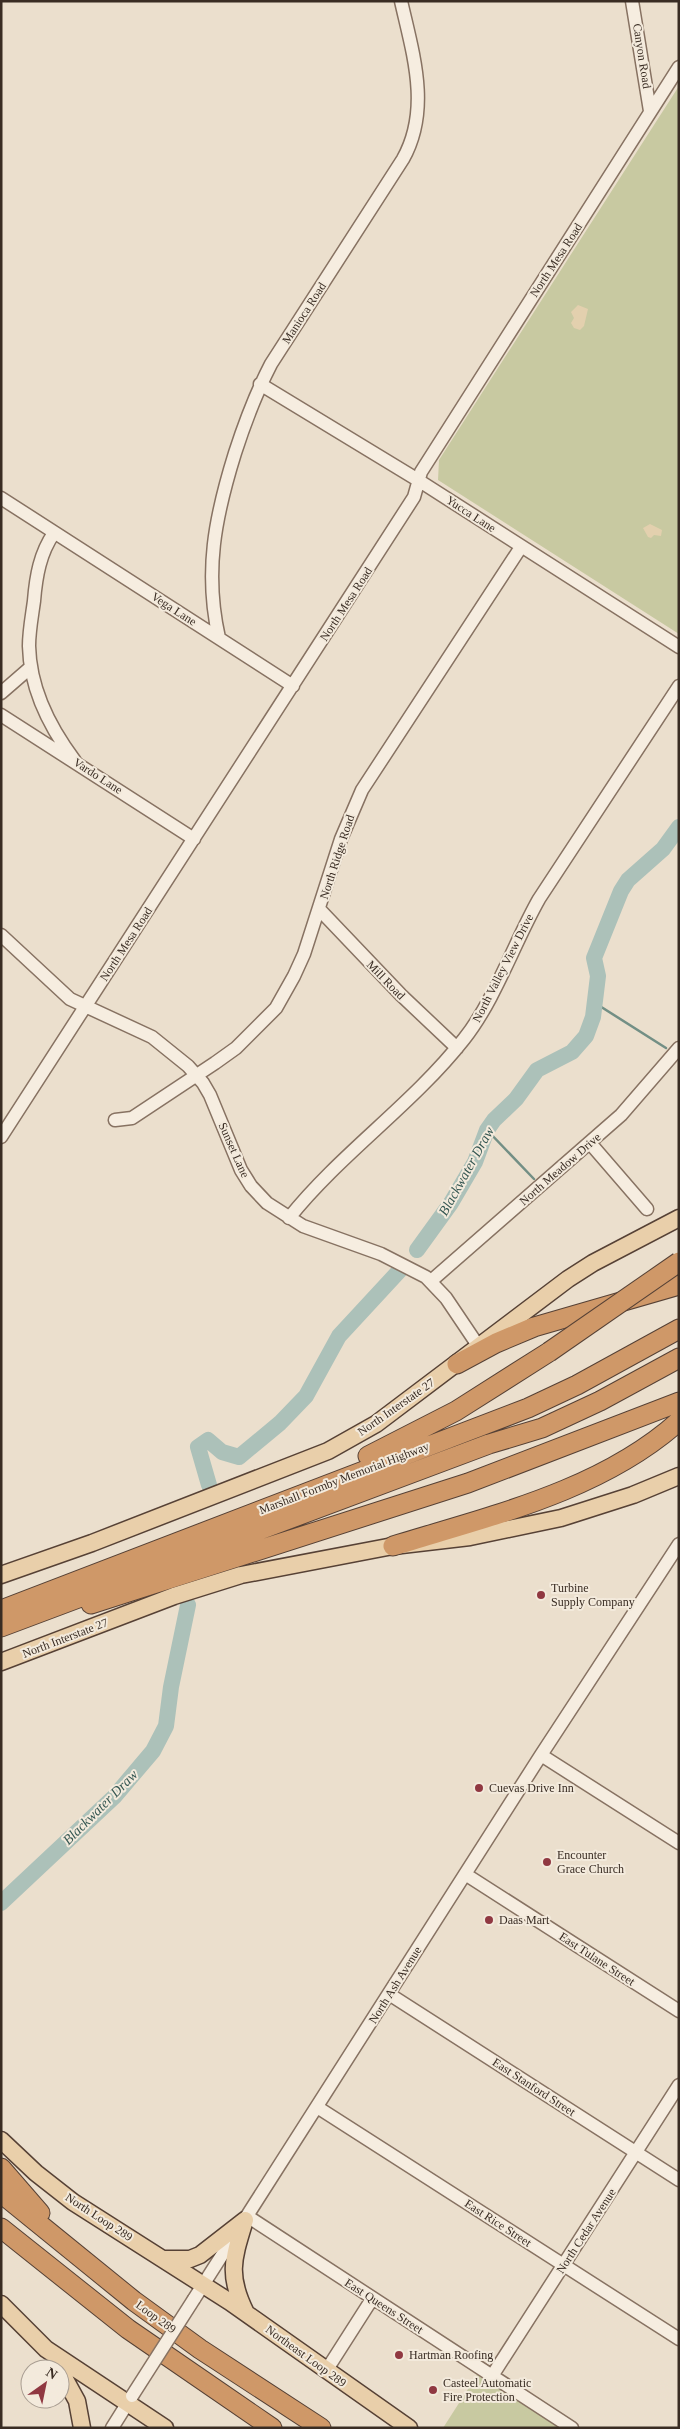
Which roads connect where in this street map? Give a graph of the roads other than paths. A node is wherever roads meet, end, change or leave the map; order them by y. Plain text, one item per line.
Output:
1 (400, 1) edge
2 (632, 1) edge
3 (679, 67) edge
4 (650, 111) junction
5 (260, 384) junction
6 (418, 480) junction
7 (1, 498) edge
8 (54, 532) junction
9 (521, 547) junction
10 (219, 638) junction
11 (679, 647) edge
12 (32, 667) junction
13 (293, 686) junction
14 (679, 686) edge
15 (1, 693) edge
16 (1, 714) edge
17 (75, 761) junction
18 (194, 839) junction
19 (319, 910) junction
20 (1, 935) edge
21 (85, 1007) junction
22 (457, 1048) junction
23 (678, 1049) edge
24 (196, 1074) junction
25 (115, 1120) dead end
26 (1, 1136) edge
27 (590, 1143) junction
28 (647, 1209) dead end
29 (289, 1218) junction
30 (679, 1218) edge
31 (679, 1262) edge
32 (431, 1281) junction
33 (679, 1285) edge
34 (679, 1329) edge
35 (479, 1347) junction
36 (679, 1358) edge
37 (456, 1364) junction
38 (679, 1402) edge
39 (679, 1421) edge
40 (676, 1479) edge
41 (219, 1526) junction
42 (679, 1544) edge
43 (393, 1546) junction
44 (1, 1574) edge
45 (1, 1610) edge
46 (1, 1627) edge
47 (1, 1631) edge
48 (1, 1662) edge
49 (541, 1755) junction
50 (679, 1843) edge
51 (465, 1874) junction
52 (389, 1994) junction
53 (679, 2011) edge
54 (679, 2085) edge
55 (317, 2107) junction
56 (1, 2140) edge
57 (636, 2152) junction
58 (1, 2168) edge
59 (679, 2180) edge
60 (1, 2193) edge
61 (246, 2218) junction
62 (1, 2228) edge
63 (1, 2240) edge
64 (163, 2259) junction
65 (564, 2265) junction
66 (203, 2285) junction
67 (84, 2296) junction
68 (372, 2299) junction
69 (134, 2301) junction
70 (1, 2304) edge
71 (246, 2314) junction
72 (679, 2339) edge
73 (46, 2349) junction
74 (53, 2359) edge
75 (326, 2371) junction
76 (492, 2376) junction
77 (70, 2388) edge
78 (130, 2400) junction
79 (82, 2428) edge
80 (112, 2428) edge
81 (165, 2428) edge
82 (272, 2428) edge
83 (321, 2428) edge
84 (409, 2428) edge
85 (572, 2428) edge

1 - 5 street, Manioca Road
2 - 4 street, Canyon Road
3 - 4 street, North Mesa Road
4 - 6 street, North Mesa Road
5 - 6 street, Yucca Lane
5 - 10 street, Manioca Road
6 - 9 street, Yucca Lane
6 - 13 street, North Mesa Road
7 - 8 street, Vega Lane
8 - 10 street, Vega Lane
8 - 12 street
9 - 11 street, Yucca Lane
9 - 19 street, North Ridge Road
10 - 13 street, Vega Lane
12 - 15 street
12 - 17 street
13 - 18 street, North Mesa Road
14 - 22 street, North Valley View Drive
16 - 17 street, Vardo Lane
17 - 18 street, Vardo Lane
18 - 21 street, North Mesa Road
19 - 22 street, Mill Road
19 - 24 street, North Ridge Road
20 - 21 street, Sunset Lane
21 - 24 street, Sunset Lane
21 - 26 street, North Mesa Road
22 - 29 street, North Valley View Drive
23 - 27 street, North Meadow Drive
24 - 25 street, North Ridge Road
24 - 29 street, Sunset Lane
27 - 28 street
27 - 32 street, North Meadow Drive
29 - 32 street, Sunset Lane
30 - 35 main road, North Interstate 27
31 - 41 highway, bridge
32 - 35 street, Sunset Lane
33 - 37 highway
34 - 41 highway, Marshall Formby Memorial Highway
35 - 37 main road, North Interstate 27
36 - 46 highway, Marshall Formby Memorial Highway
37 - 44 main road, North Interstate 27
38 - 47 highway
39 - 43 highway
40 - 43 main road, North Interstate 27
41 - 45 highway, Marshall Formby Memorial Highway
42 - 49 street, North Ash Avenue
43 - 48 main road, North Interstate 27
49 - 50 street
49 - 51 street, North Ash Avenue
51 - 52 street, North Ash Avenue
51 - 53 street, East Tulane Street
52 - 55 street, North Ash Avenue
52 - 57 street, East Stanford Street
54 - 57 street, North Cedar Avenue
55 - 61 street, North Ash Avenue
55 - 65 street, East Rice Street
56 - 64 main road, North Loop 289
57 - 59 street, East Stanford Street
57 - 65 street, North Cedar Avenue
58 - 69 highway
60 - 69 highway, Loop 289
61 - 64 main road
61 - 66 street, North Ash Avenue
61 - 68 street, East Queens Street
61 - 71 main road
62 - 67 highway, Loop 289
63 - 67 highway
64 - 66 main road, North Loop 289
65 - 72 street, East Rice Street
65 - 76 street, North Cedar Avenue
66 - 71 main road, Northeast Loop 289
66 - 78 street, North Ash Avenue, bridge
67 - 82 highway, Loop 289
68 - 75 street
68 - 76 street, East Queens Street
69 - 83 highway, Loop 289
70 - 73 main road
71 - 75 main road, Northeast Loop 289
73 - 74 main road
73 - 78 main road
75 - 84 main road, Northeast Loop 289
76 - 85 street, East Queens Street
77 - 79 main road
78 - 80 street, North Ash Avenue
78 - 81 main road

